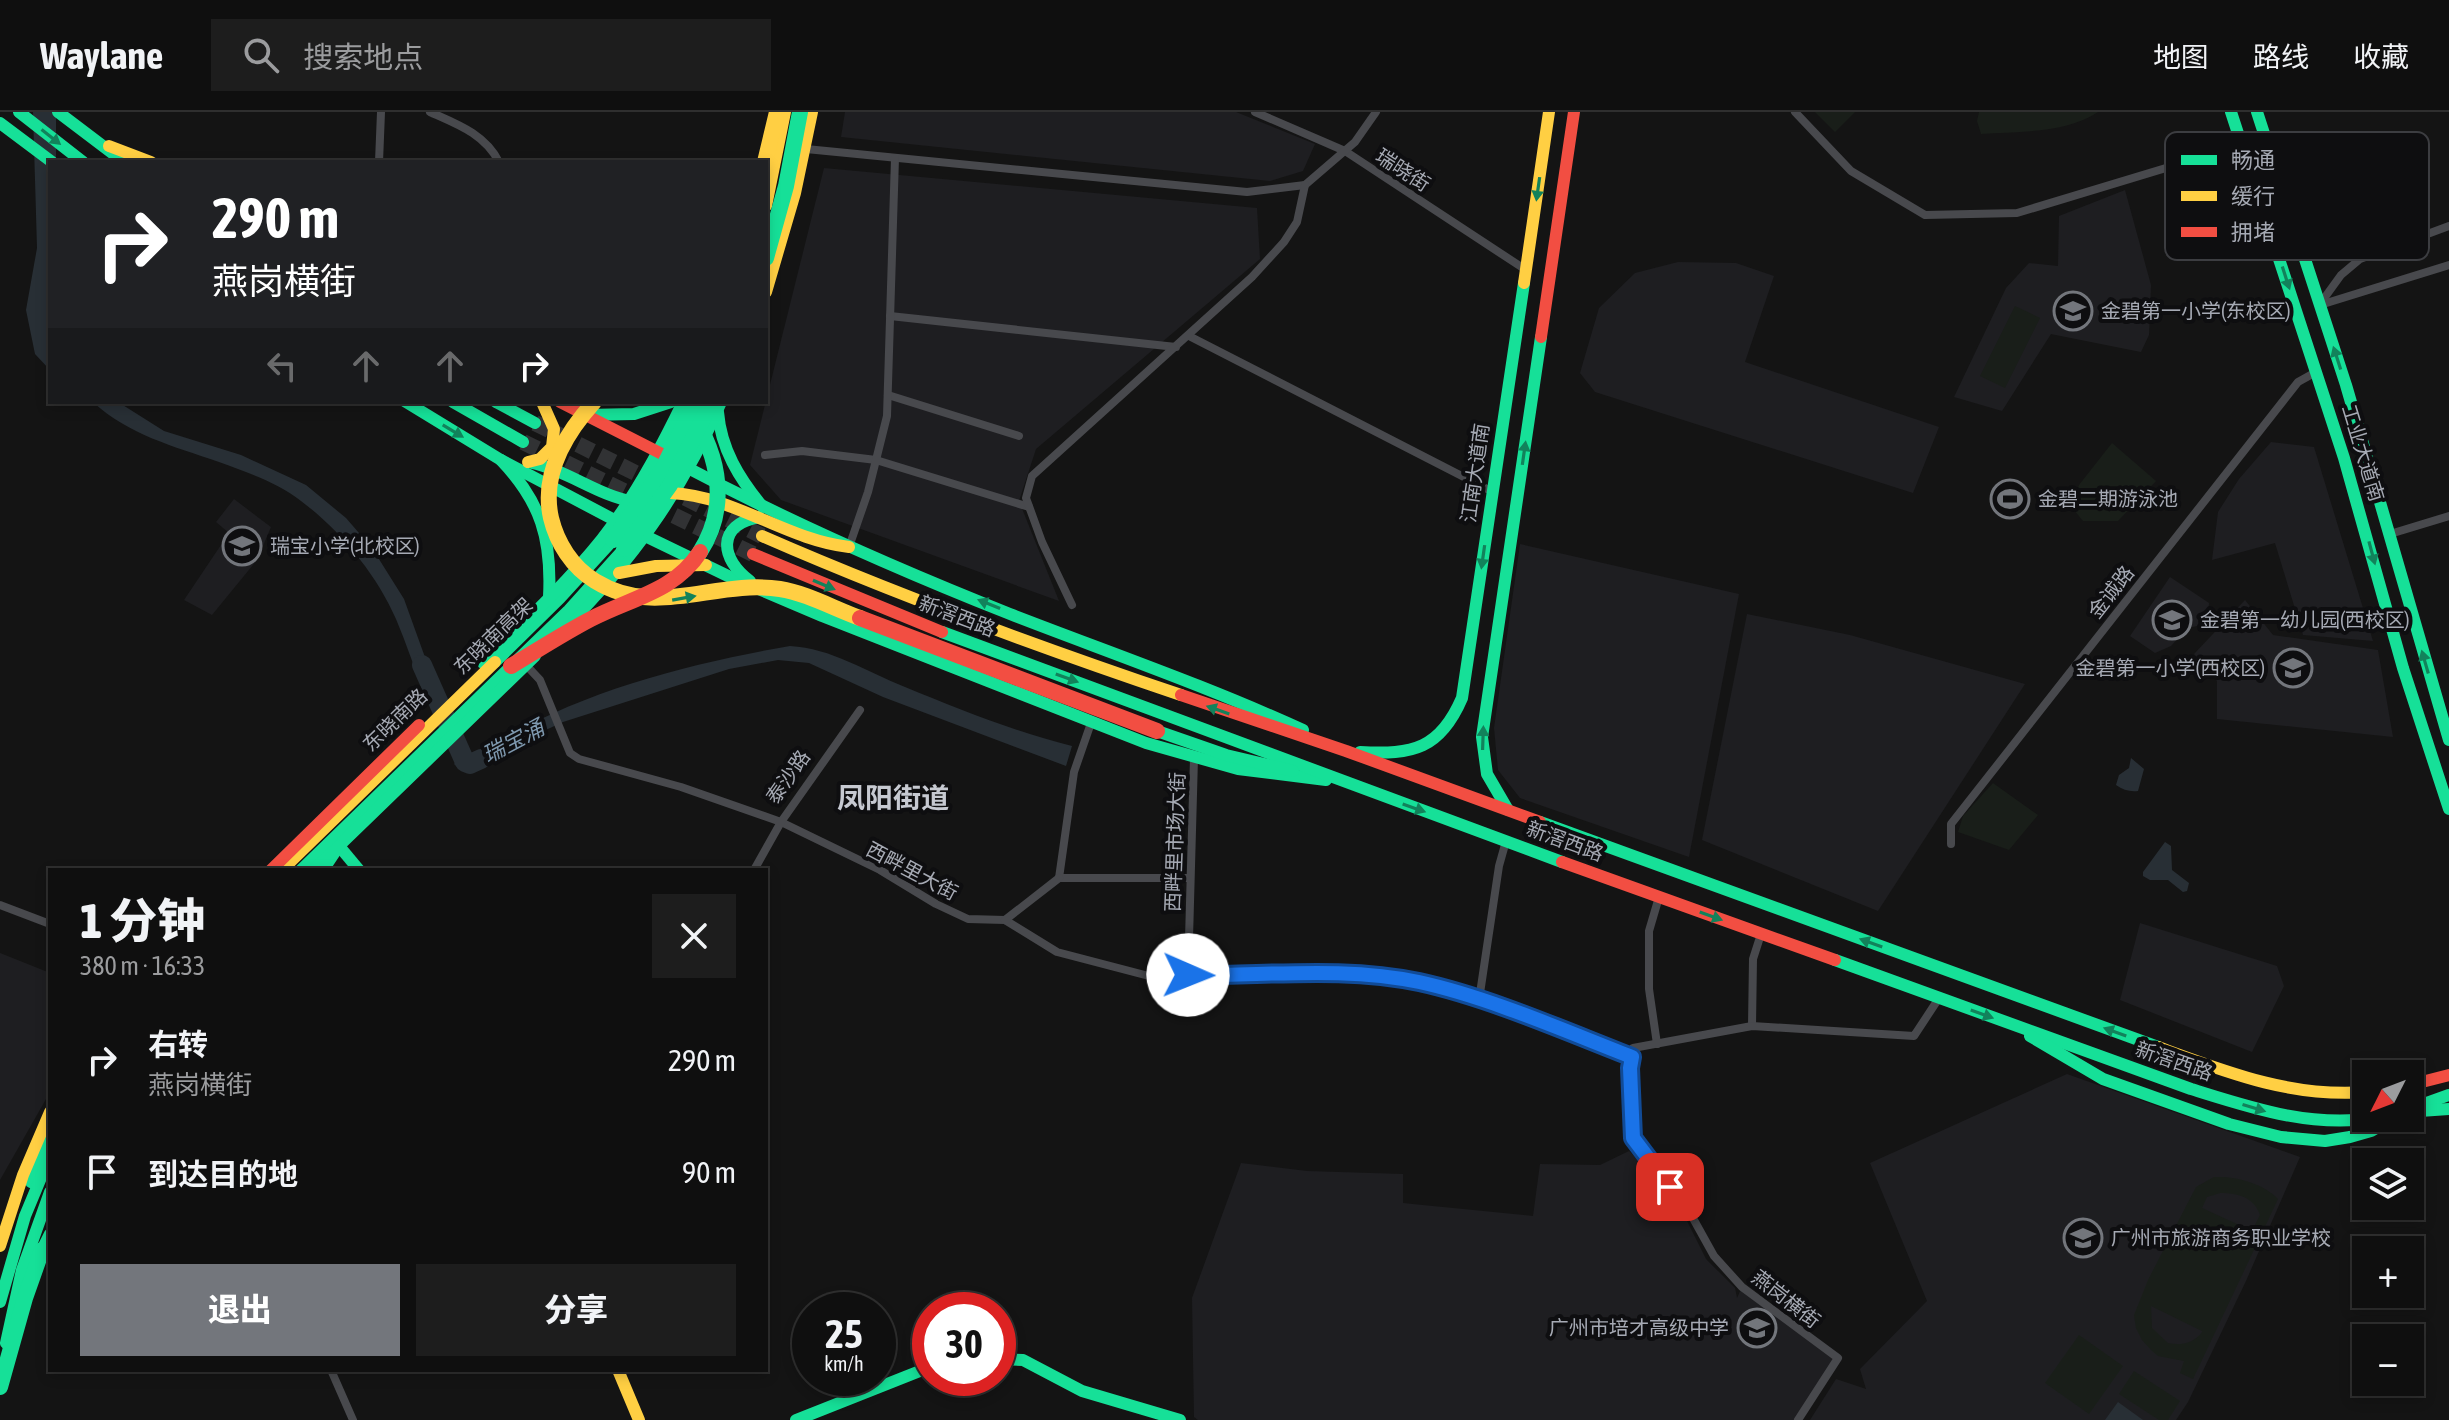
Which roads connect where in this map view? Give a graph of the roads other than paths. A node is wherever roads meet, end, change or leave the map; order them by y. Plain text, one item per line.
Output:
1 (19, 112) edge
2 (58, 112) edge
3 (381, 112) edge
4 (430, 112) edge
5 (777, 112) edge
6 (785, 112) edge
7 (800, 112) edge
8 (812, 112) edge
9 (1255, 112) edge
10 (1376, 112) edge
11 (1549, 112) edge
12 (1574, 112) edge
13 (1795, 112) edge
14 (2231, 112) edge
15 (2257, 112) edge
16 (6, 127) edge
17 (2238, 132) edge
18 (2263, 132) edge
19 (99, 142) junction
20 (806, 149) junction
21 (1345, 151) junction
22 (895, 158) junction
23 (49, 160) edge
24 (80, 160) edge
25 (122, 160) edge
26 (130, 160) edge
27 (146, 160) edge
28 (379, 160) edge
29 (498, 160) edge
30 (765, 160) edge
31 (768, 160) edge
32 (2165, 168) edge
33 (1305, 185) junction
34 (768, 196) edge
35 (2449, 226) edge
36 (2429, 233) edge
37 (768, 251) edge
38 (2279, 260) edge
39 (2305, 260) edge
40 (2359, 260) edge
41 (2449, 265) edge
42 (1526, 270) junction
43 (768, 285) edge
44 (2319, 305) junction
45 (2297, 313) junction
46 (890, 316) junction
47 (1189, 336) junction
48 (1176, 347) junction
49 (2316, 372) junction
50 (888, 395) junction
51 (409, 404) edge
52 (456, 404) edge
53 (500, 404) edge
54 (543, 404) edge
55 (569, 404) edge
56 (665, 404) edge
57 (682, 404) edge
58 (685, 404) edge
59 (694, 404) edge
60 (698, 404) edge
61 (717, 404) edge
62 (590, 409) edge
63 (535, 423) tunnel mouth
64 (1019, 436) dead end
65 (523, 442) tunnel mouth
66 (658, 452) junction
67 (765, 455) dead end
68 (501, 460) junction
69 (876, 460) junction
70 (532, 463) junction
71 (690, 470) junction
72 (1493, 492) junction
73 (678, 493) junction
74 (629, 501) junction
75 (1029, 507) junction
76 (761, 512) junction
77 (2449, 516) edge
78 (616, 521) junction
79 (2390, 534) junction
80 (762, 536) tunnel mouth
81 (648, 537) junction
82 (849, 547) junction
83 (753, 554) tunnel mouth
84 (706, 565) junction
85 (619, 573) junction
86 (762, 591) junction
87 (549, 597) junction
88 (1072, 605) dead end
89 (518, 666) junction
90 (860, 710) dead end
91 (1091, 723) junction
92 (2449, 737) edge
93 (2428, 743) junction
94 (1346, 751) junction
95 (1194, 758) junction
96 (1341, 781) junction
97 (2449, 809) edge
98 (1508, 810) junction
99 (781, 822) junction
100 (1506, 841) junction
101 (1951, 844) dead end
102 (339, 846) junction
103 (273, 868) edge
104 (284, 868) edge
105 (303, 868) edge
106 (316, 868) edge
107 (324, 868) edge
108 (357, 868) edge
109 (755, 868) edge
110 (1059, 878) junction
111 (1188, 878) junction
112 (1659, 897) junction
113 (0, 905) edge
114 (1005, 920) junction
115 (48, 923) edge
116 (1761, 934) junction
117 (1188, 975) junction
118 (1939, 998) junction
119 (1479, 1000) junction
120 (1752, 1026) junction
121 (2014, 1026) junction
122 (1657, 1044) junction
123 (1633, 1052) junction
124 (2449, 1075) edge
125 (2424, 1081) edge
126 (2296, 1091) junction
127 (2352, 1093) edge
128 (2449, 1095) edge
129 (2424, 1105) edge
130 (2449, 1109) edge
131 (2424, 1110) edge
132 (48, 1117) edge
133 (2290, 1117) junction
134 (2352, 1120) edge
135 (2368, 1132) edge
136 (48, 1144) edge
137 (48, 1161) edge
138 (48, 1198) edge
139 (48, 1217) edge
140 (48, 1239) edge
141 (0, 1246) edge
142 (0, 1278) edge
143 (0, 1302) edge
144 (1016, 1360) edge
145 (0, 1372) edge
146 (332, 1372) edge
147 (619, 1372) edge
148 (912, 1374) edge
149 (0, 1387) edge
150 (0, 1399) edge
151 (353, 1420) edge
152 (639, 1420) edge
153 (796, 1420) edge
154 (1180, 1420) edge
155 (1798, 1420) edge

1 -> 24 main road
2 - 19 main road
3 - 28 street
4 - 29 street
5 - 30 main road, bridge
5 - 31 main road
6 - 34 main road
7 - 37 main road, bridge
8 - 20 main road
9 - 21 street, 瑞晓街
10 - 21 street
11 -> 42 main road, 江南大道南
98 -> 12 main road
13 - 32 street
14 - 17 main road, 工业大道南
15 - 18 main road
16 - 23 main road
19 - 25 main road
19 - 26 main road
19 - 27 main road
20 - 22 street
20 - 43 main road
21 - 33 street
21 - 42 street, 瑞晓街
22 - 33 street
22 - 46 street
33 - 47 street
35 - 36 street
38 -> 45 main road, 工业大道南
39 - 44 main road
40 - 44 street
41 - 44 street
42 - 72 main road, 江南大道南
44 - 45 main road
79 -> 44 main road
45 - 49 main road, 工业大道南
46 - 48 street
46 - 50 street
47 - 48 street
47 - 72 street
48 - 75 street
49 -> 93 main road, 工业大道南
49 - 101 street, 金诚路
50 - 64 street
50 - 69 street
51 -> 68 main road
52 - 65 main road
53 - 63 main road
54 - 70 main road
55 - 62 main road
56 - 62 main road
57 - 66 main road, 东晓南路
58 - 89 main road, bridge
59 - 104 main road, 东晓南高架, bridge
60 - 61 main road
61 - 71 main road
61 - 76 main road
61 - 89 main road, 东晓南高架, bridge
62 - 66 main road
62 -> 96 main road, bridge
66 - 71 main road
66 - 74 main road, 东晓南路
67 - 69 street
68 - 70 main road
68 - 78 main road
68 - 87 main road
69 - 75 street
69 - 82 street
70 - 74 main road
71 - 73 main road
71 - 74 main road
71 - 76 main road
72 -> 94 main road, 江南大道南
73 - 76 main road
73 - 78 main road
73 - 81 main road
74 - 78 main road, 东晓南路
75 - 88 street
76 - 82 main road
76 - 86 main road
77 - 79 street
78 - 81 main road
78 - 87 main road, 东晓南路
92 -> 79 main road
94 -> 80 main road, 新滘西路
81 - 84 main road
81 - 85 main road
94 -> 82 main road
83 -> 96 main road, 新滘西路
84 - 85 main road
84 - 86 main road
85 - 89 main road
86 - 91 main road
87 - 103 main road, 东晓南路
89 - 99 street, 西畔里大街
89 - 102 main road
89 - 105 main road, 东晓南高架
90 - 99 street, 泰沙路
91 - 95 main road
91 - 110 street
92 - 93 street
93 - 97 main road, 工业大道南
94 - 98 main road, 新滘西路
95 - 96 main road
95 - 111 street, 西畔里市场大街
96 -> 100 main road, 新滘西路
126 -> 98 main road, 新滘西路
99 - 109 street, 泰沙路
99 - 114 street, 西畔里大街
100 - 112 main road, 新滘西路
100 - 119 street
102 - 106 main road
102 - 107 main road
102 - 108 main road
110 - 111 street
110 - 114 street
111 - 117 street, 西畔里市场大街
112 -> 116 main road, 新滘西路
112 - 122 street
113 - 115 street
114 - 117 street, 西畔里大街
116 - 118 main road, 新滘西路
116 - 120 street
117 - 119 street, 西畔里大街
118 - 120 street
118 -> 121 main road, 新滘西路
119 - 123 street, 西畔里大街
120 - 122 street
121 -> 133 main road, 新滘西路
121 - 135 main road
122 - 123 street
123 - 155 street, 燕岗横街
124 - 125 main road
126 - 127 main road, 新滘西路
126 - 133 main road
128 - 129 main road
130 - 131 main road
132 - 141 main road
133 - 134 main road, 新滘西路
136 - 142 main road
137 - 143 main road
138 - 145 main road, bridge
139 - 150 main road
140 - 149 main road, bridge
144 - 154 main road
146 - 151 street
147 - 152 main road
148 - 153 main road

